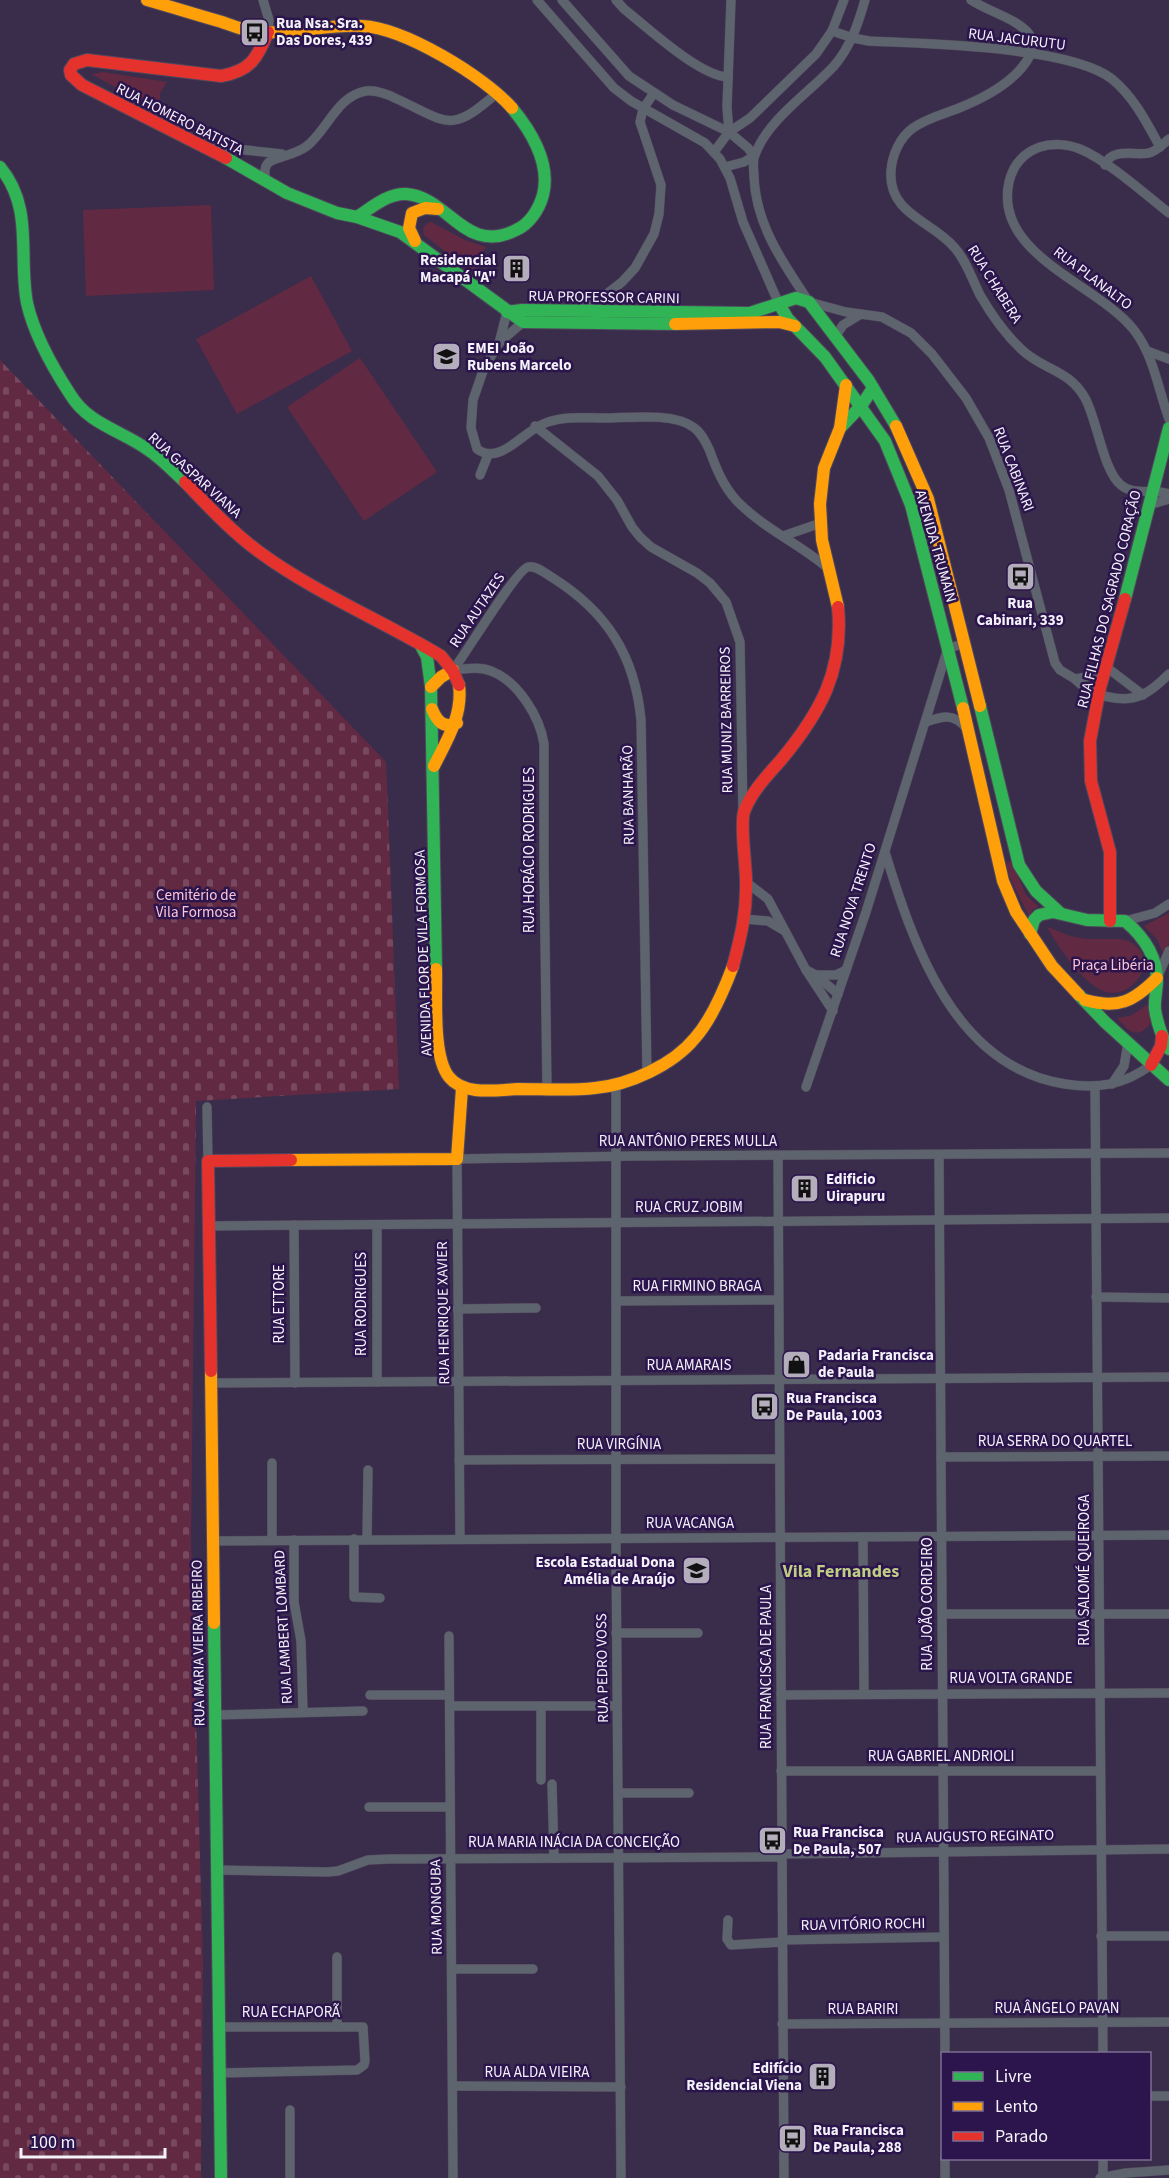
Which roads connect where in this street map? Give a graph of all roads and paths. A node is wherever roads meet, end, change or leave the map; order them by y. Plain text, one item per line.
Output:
1 (147, 0) edge
2 (264, 0) edge
3 (537, 0) edge
4 (562, 0) edge
5 (616, 0) edge
6 (731, 0) edge
7 (844, 0) edge
8 (865, 0) edge
9 (971, 0) edge
10 (832, 31) junction
11 (268, 32) junction
12 (853, 38) junction
13 (1032, 54) junction
14 (728, 77) junction
15 (497, 93) junction
16 (654, 93) junction
17 (643, 109) junction
18 (729, 132) junction
19 (1169, 139) edge
20 (203, 146) junction
21 (1160, 147) junction
22 (714, 152) junction
23 (288, 154) junction
24 (754, 156) junction
25 (1106, 165) junction
26 (0, 167) edge
27 (725, 167) junction
28 (266, 182) junction
29 (438, 209) junction
30 (1169, 213) edge
31 (357, 217) junction
32 (417, 245) junction
33 (808, 302) junction
34 (779, 304) junction
35 (507, 312) junction
36 (861, 314) junction
37 (578, 318) junction
38 (523, 322) junction
39 (795, 326) junction
40 (835, 337) junction
41 (499, 343) junction
42 (1147, 351) junction
43 (1169, 359) edge
44 (846, 385) junction
45 (873, 388) junction
46 (861, 405) junction
47 (1169, 419) edge
48 (535, 426) junction
49 (840, 428) junction
50 (1169, 428) edge
51 (488, 455) junction
52 (480, 475) dead end
53 (1151, 491) junction
54 (1169, 494) edge
55 (1169, 499) edge
56 (1149, 505) junction
57 (821, 523) junction
58 (783, 536) junction
59 (526, 568) joint
60 (829, 569) junction
61 (420, 644) junction
62 (964, 644) junction
63 (948, 648) junction
64 (1105, 668) junction
65 (453, 670) junction
66 (1169, 674) edge
67 (1076, 679) junction
68 (430, 687) junction
69 (1098, 695) junction
70 (1143, 695) junction
71 (431, 706) junction
72 (926, 722) junction
73 (457, 723) junction
74 (969, 732) junction
75 (432, 770) junction
76 (743, 814) junction
77 (885, 852) junction
78 (746, 882) junction
79 (1169, 904) edge
80 (1060, 913) junction
81 (745, 919) junction
82 (1110, 921) junction
83 (1125, 921) junction
84 (785, 932) junction
85 (1030, 934) junction
86 (1169, 951) edge
87 (806, 970) junction
88 (846, 970) junction
89 (816, 975) junction
90 (1157, 978) junction
91 (838, 994) junction
92 (1083, 1000) junction
93 (833, 1011) junction
94 (1162, 1036) junction
95 (1128, 1043) junction
96 (1169, 1049) edge
97 (1152, 1065) junction
98 (647, 1074) junction
99 (1169, 1080) edge
100 (1112, 1084) junction
101 (616, 1085) junction
102 (1095, 1086) junction
103 (806, 1087) dead end
104 (462, 1088) junction
105 (547, 1089) junction
106 (207, 1107) dead end
107 (1095, 1153) junction
108 (1169, 1153) edge
109 (939, 1155) junction
110 (615, 1156) junction
111 (778, 1156) junction
112 (457, 1159) junction
113 (208, 1161) junction
114 (1169, 1218) edge
115 (939, 1220) junction
116 (1096, 1220) junction
117 (778, 1221) junction
118 (615, 1223) junction
119 (457, 1224) junction
120 (294, 1225) junction
121 (377, 1225) junction
122 (208, 1226) junction
123 (1096, 1297) junction
124 (1169, 1298) edge
125 (778, 1300) junction
126 (616, 1301) junction
127 (457, 1308) junction
128 (536, 1308) dead end
129 (1169, 1377) edge
130 (940, 1378) junction
131 (1098, 1378) junction
132 (778, 1379) junction
133 (617, 1380) junction
134 (458, 1381) junction
135 (377, 1382) junction
136 (210, 1383) junction
137 (295, 1383) junction
138 (1098, 1456) junction
139 (1169, 1456) edge
140 (940, 1457) junction
141 (778, 1459) junction
142 (459, 1460) junction
143 (617, 1460) junction
144 (273, 1463) dead end
145 (368, 1470) dead end
146 (1169, 1534) edge
147 (1098, 1535) junction
148 (941, 1536) junction
149 (863, 1537) junction
150 (460, 1538) junction
151 (616, 1538) junction
152 (780, 1538) junction
153 (354, 1539) junction
154 (367, 1539) junction
155 (272, 1540) junction
156 (294, 1540) junction
157 (212, 1541) junction
158 (380, 1598) dead end
159 (942, 1614) junction
160 (1098, 1614) junction
161 (1169, 1614) edge
162 (616, 1633) junction
163 (698, 1633) dead end
164 (449, 1636) dead end
165 (1099, 1693) junction
166 (1169, 1693) edge
167 (864, 1694) junction
168 (942, 1694) junction
169 (370, 1695) dead end
170 (449, 1695) junction
171 (781, 1695) junction
172 (450, 1706) junction
173 (541, 1706) junction
174 (617, 1706) junction
175 (363, 1711) dead end
176 (303, 1712) junction
177 (215, 1715) junction
178 (781, 1771) junction
179 (943, 1771) junction
180 (1100, 1771) junction
181 (540, 1780) dead end
182 (552, 1784) dead end
183 (618, 1792) junction
184 (689, 1793) dead end
185 (369, 1807) dead end
186 (450, 1807) junction
187 (1169, 1849) edge
188 (1101, 1850) junction
189 (944, 1852) junction
190 (781, 1855) junction
191 (619, 1857) junction
192 (451, 1858) junction
193 (554, 1858) junction
194 (217, 1870) junction
195 (728, 1920) dead end
196 (1101, 1936) junction
197 (1169, 1936) edge
198 (944, 1937) junction
199 (782, 1941) junction
200 (338, 1957) dead end
201 (452, 1969) junction
202 (533, 1969) dead end
203 (1103, 2022) junction
204 (1169, 2022) edge
205 (945, 2023) junction
206 (782, 2024) junction
207 (219, 2027) junction
208 (337, 2027) junction
209 (945, 2052) edge
210 (1103, 2052) edge
211 (219, 2073) junction
212 (453, 2086) junction
213 (621, 2087) junction
214 (1169, 2096) edge
215 (1151, 2097) edge
216 (290, 2110) dead end
217 (945, 2160) edge
218 (1103, 2160) edge
219 (1169, 2170) edge
220 (221, 2178) edge
221 (290, 2178) edge
222 (453, 2178) edge
223 (621, 2178) edge
224 (784, 2178) edge
225 (945, 2178) edge
226 (1102, 2178) edge

1 - 11 street
2 - 11 street
3 - 17 street, AVENIDA TRUMAIN
4 - 16 street
5 - 14 street
6 - 14 street
7 - 10 street
8 - 12 street
9 - 13 street
10 - 12 street, RUA JACURUTU
10 - 18 street
11 - 15 street
11 - 20 street, RUA HOMERO BATISTA
12 - 13 street, RUA JACURUTU
12 - 24 street
13 - 21 street, RUA JACURUTU
13 - 53 street, RUA CHABERA
14 - 18 street
15 - 23 street
15 - 29 street
16 - 17 street
16 - 18 street
17 - 22 street, AVENIDA TRUMAIN
17 - 37 street
18 - 22 street
18 - 24 street
19 - 21 street
20 - 23 street
20 - 28 street, RUA HOMERO BATISTA
21 - 25 street
22 - 27 street, AVENIDA TRUMAIN
23 - 28 street
24 - 27 street
24 - 33 street, AVENIDA TRUMAIN
25 - 30 street, RUA PLANALTO
25 - 42 street, RUA PLANALTO
26 - 61 street, RUA GASPAR VIANA
27 - 34 street, AVENIDA TRUMAIN
28 - 31 street, RUA HOMERO BATISTA
29 - 31 street
29 - 32 street
31 - 32 street, RUA HOMERO BATISTA
32 - 35 street, RUA HOMERO BATISTA
33 - 34 street, RUA PROFESSOR CARINI
33 - 36 street, RUA CABINARI
33 - 40 street, AVENIDA TRUMAIN
34 - 37 street, RUA PROFESSOR CARINI
34 - 39 street, AVENIDA TRUMAIN
35 - 37 street, RUA PROFESSOR CARINI
35 - 38 street, RUA PROFESSOR CARINI
35 - 41 street
36 - 40 street
36 - 67 street, RUA CABINARI
37 - 38 street, RUA PROFESSOR CARINI
37 - 39 street, RUA PROFESSOR CARINI
38 - 41 street
39 - 44 street, AVENIDA TRUMAIN
40 - 45 street, AVENIDA TRUMAIN
41 - 51 street
42 - 43 street
42 - 47 street, RUA PLANALTO
44 - 46 street, AVENIDA TRUMAIN
44 - 49 street
45 - 46 street
45 - 62 street, AVENIDA TRUMAIN
46 - 49 street
46 - 63 street, AVENIDA TRUMAIN
48 - 51 street
48 - 58 street
48 - 76 street, RUA MUNIZ BARREIROS
49 - 57 street
50 - 53 street, RUA FILHAS DO SAGRADO CORAÇÃO
51 - 52 street
53 - 54 street
53 - 56 street, RUA FILHAS DO SAGRADO CORAÇÃO
55 - 56 street
56 - 64 street, RUA FILHAS DO SAGRADO CORAÇÃO
57 - 58 street
57 - 60 street
58 - 60 street
59 - 65 street, RUA AUTAZES
59 - 98 street, RUA BANHARÃO
60 - 76 street
61 - 65 street, RUA GASPAR VIANA
61 - 68 street
62 - 63 street
62 - 80 street, AVENIDA TRUMAIN
63 - 72 street, RUA NOVA TRENTO
63 - 74 street, AVENIDA TRUMAIN
64 - 67 street
64 - 69 street, RUA FILHAS DO SAGRADO CORAÇÃO
64 - 70 street
65 - 68 street
65 - 73 street, AVENIDA FLOR DE VILA FORMOSA
65 - 105 street, RUA HORÁCIO RODRIGUES
66 - 70 street
67 - 69 street, RUA CABINARI
68 - 71 street, AVENIDA FLOR DE VILA FORMOSA
69 - 70 street, RUA CABINARI
69 - 82 street, RUA FILHAS DO SAGRADO CORAÇÃO
71 - 73 street
71 - 75 street, AVENIDA FLOR DE VILA FORMOSA
72 - 74 street
72 - 77 street, RUA NOVA TRENTO
73 - 75 street, AVENIDA FLOR DE VILA FORMOSA
74 - 85 street, AVENIDA TRUMAIN
75 - 104 street, AVENIDA FLOR DE VILA FORMOSA
76 - 78 street
77 - 88 street, RUA NOVA TRENTO
77 - 102 street
78 - 81 street
78 - 84 street
79 - 83 street
80 - 82 street
80 - 85 street
81 - 84 street
81 - 98 street
82 - 83 street
83 - 90 street
84 - 87 street
85 - 92 street
86 - 90 street
87 - 89 street
87 - 93 street
88 - 89 street
88 - 91 street, RUA NOVA TRENTO
89 - 91 street
90 - 92 street
90 - 94 street
91 - 93 street, RUA NOVA TRENTO
92 - 95 street
93 - 103 street, RUA NOVA TRENTO
94 - 96 street
94 - 97 street
95 - 97 street
95 - 100 street
97 - 99 street
97 - 100 street
98 - 101 street
100 - 102 street
101 - 105 street
101 - 110 street, RUA PEDRO VOSS
102 - 107 street, RUA SALOMÉ QUEIROGA
104 - 105 street
104 - 112 street, RUA HENRIQUE XAVIER
106 - 113 street, RUA MARIA VIEIRA RIBEIRO
107 - 108 street, RUA ANTÔNIO PERES MULLA
107 - 109 street, RUA ANTÔNIO PERES MULLA
107 - 116 street, RUA SALOMÉ QUEIROGA
109 - 111 street, RUA ANTÔNIO PERES MULLA
109 - 115 street, RUA JOÃO CORDEIRO
110 - 111 street, RUA ANTÔNIO PERES MULLA
110 - 112 street, RUA ANTÔNIO PERES MULLA
110 - 118 street, RUA PEDRO VOSS
111 - 117 street, RUA FRANCISCA DE PAULA
112 - 113 street, RUA ANTÔNIO PERES MULLA
112 - 119 street, RUA HENRIQUE XAVIER
113 - 122 street, RUA MARIA VIEIRA RIBEIRO
114 - 116 street, RUA CRUZ JOBIM
115 - 116 street, RUA CRUZ JOBIM
115 - 117 street, RUA CRUZ JOBIM
115 - 130 street, RUA JOÃO CORDEIRO
116 - 123 street, RUA SALOMÉ QUEIROGA
117 - 118 street, RUA CRUZ JOBIM
117 - 125 street, RUA FRANCISCA DE PAULA
118 - 119 street, RUA CRUZ JOBIM
118 - 126 street, RUA PEDRO VOSS
119 - 121 street, RUA CRUZ JOBIM
119 - 127 street, RUA HENRIQUE XAVIER
120 - 121 street, RUA CRUZ JOBIM
120 - 122 street, RUA CRUZ JOBIM
120 - 137 street, RUA ETTORE
121 - 135 street, RUA RODRIGUES
122 - 136 street, RUA MARIA VIEIRA RIBEIRO
123 - 124 street
123 - 131 street, RUA SALOMÉ QUEIROGA
125 - 126 street, RUA FIRMINO BRAGA
125 - 132 street, RUA FRANCISCA DE PAULA
126 - 133 street, RUA PEDRO VOSS
127 - 128 street
127 - 134 street, RUA HENRIQUE XAVIER
129 - 131 street, RUA AMARAIS
130 - 131 street, RUA AMARAIS
130 - 132 street, RUA AMARAIS
130 - 140 street, RUA JOÃO CORDEIRO
131 - 138 street, RUA SALOMÉ QUEIROGA
132 - 133 street, RUA AMARAIS
132 - 141 street, RUA FRANCISCA DE PAULA
133 - 134 street, RUA AMARAIS
133 - 143 street, RUA PEDRO VOSS
134 - 135 street, RUA AMARAIS
134 - 142 street, RUA HENRIQUE XAVIER
135 - 137 street, RUA AMARAIS
136 - 137 street, RUA AMARAIS
136 - 157 street, RUA MARIA VIEIRA RIBEIRO
138 - 139 street, RUA SERRA DO QUARTEL
138 - 140 street, RUA SERRA DO QUARTEL
138 - 147 street, RUA SALOMÉ QUEIROGA
140 - 148 street, RUA JOÃO CORDEIRO
141 - 143 street, RUA VIRGÍNIA
141 - 152 street, RUA FRANCISCA DE PAULA
142 - 143 street, RUA VIRGÍNIA
142 - 150 street, RUA HENRIQUE XAVIER
143 - 151 street, RUA PEDRO VOSS
144 - 155 street
145 - 154 street
146 - 147 street, RUA VACANGA
147 - 148 street, RUA VACANGA
147 - 160 street, RUA SALOMÉ QUEIROGA
148 - 149 street, RUA VACANGA
148 - 159 street, RUA JOÃO CORDEIRO
149 - 152 street, RUA VACANGA
149 - 167 street
150 - 151 street, RUA VACANGA
150 - 154 street, RUA VACANGA
151 - 152 street, RUA VACANGA
151 - 162 street, RUA PEDRO VOSS
152 - 171 street, RUA FRANCISCA DE PAULA
153 - 154 street, RUA VACANGA
153 - 156 street, RUA VACANGA
153 - 158 street
155 - 156 street, RUA VACANGA
155 - 157 street, RUA VACANGA
156 - 176 street, RUA LAMBERT LOMBARD
157 - 177 street, RUA MARIA VIEIRA RIBEIRO
159 - 160 street
159 - 168 street, RUA JOÃO CORDEIRO
160 - 161 street
160 - 165 street, RUA SALOMÉ QUEIROGA
162 - 163 street
162 - 174 street, RUA PEDRO VOSS
164 - 170 street, RUA MONGUBA
165 - 166 street, RUA VOLTA GRANDE
165 - 168 street, RUA VOLTA GRANDE
165 - 180 street, RUA SALOMÉ QUEIROGA
167 - 168 street, RUA VOLTA GRANDE
167 - 171 street, RUA VOLTA GRANDE
168 - 179 street, RUA JOÃO CORDEIRO
169 - 170 street
170 - 172 street, RUA MONGUBA
171 - 178 street, RUA FRANCISCA DE PAULA
172 - 173 street
172 - 186 street, RUA MONGUBA
173 - 174 street
173 - 181 street
174 - 183 street, RUA PEDRO VOSS
175 - 176 street
176 - 177 street
177 - 194 street, RUA MARIA VIEIRA RIBEIRO
178 - 179 street, RUA GABRIEL ANDRIOLI
178 - 190 street, RUA FRANCISCA DE PAULA
179 - 180 street, RUA GABRIEL ANDRIOLI
179 - 189 street, RUA JOÃO CORDEIRO
180 - 188 street, RUA SALOMÉ QUEIROGA
182 - 193 street
183 - 184 street
183 - 191 street, RUA PEDRO VOSS
185 - 186 street
186 - 192 street, RUA MONGUBA
187 - 188 street, RUA AUGUSTO REGINATO
188 - 189 street, RUA AUGUSTO REGINATO
188 - 196 street, RUA SALOMÉ QUEIROGA
189 - 190 street, RUA AUGUSTO REGINATO
189 - 198 street, RUA JOÃO CORDEIRO
190 - 191 street, RUA MARIA INÁCIA DA CONCEIÇÃO
190 - 199 street, RUA FRANCISCA DE PAULA
191 - 193 street, RUA MARIA INÁCIA DA CONCEIÇÃO
191 - 213 street, RUA PEDRO VOSS
192 - 193 street, RUA MARIA INÁCIA DA CONCEIÇÃO
192 - 194 street, RUA MARIA INÁCIA DA CONCEIÇÃO
192 - 201 street, RUA MONGUBA
194 - 207 street, RUA MARIA VIEIRA RIBEIRO
195 - 199 street, RUA VITÓRIO ROCHI
196 - 197 street
196 - 203 street, RUA SALOMÉ QUEIROGA
198 - 199 street, RUA VITÓRIO ROCHI
198 - 205 street, RUA JOÃO CORDEIRO
199 - 206 street, RUA FRANCISCA DE PAULA
200 - 208 street
201 - 202 street
201 - 212 street, RUA MONGUBA
203 - 204 street, RUA ÂNGELO PAVAN
203 - 205 street, RUA ÂNGELO PAVAN
203 - 210 street, RUA SALOMÉ QUEIROGA
205 - 206 street, RUA BARIRI
205 - 209 street, RUA JOÃO CORDEIRO
206 - 224 street, RUA FRANCISCA DE PAULA
207 - 208 street, RUA ECHAPORÃ
207 - 211 street, RUA MARIA VIEIRA RIBEIRO
208 - 211 street, RUA ECHAPORÃ
211 - 220 street, RUA MARIA VIEIRA RIBEIRO
212 - 213 street, RUA ALDA VIEIRA
212 - 222 street, RUA MONGUBA
213 - 223 street, RUA PEDRO VOSS
214 - 215 street
216 - 221 street
217 - 225 street
218 - 226 street
219 - 226 street

